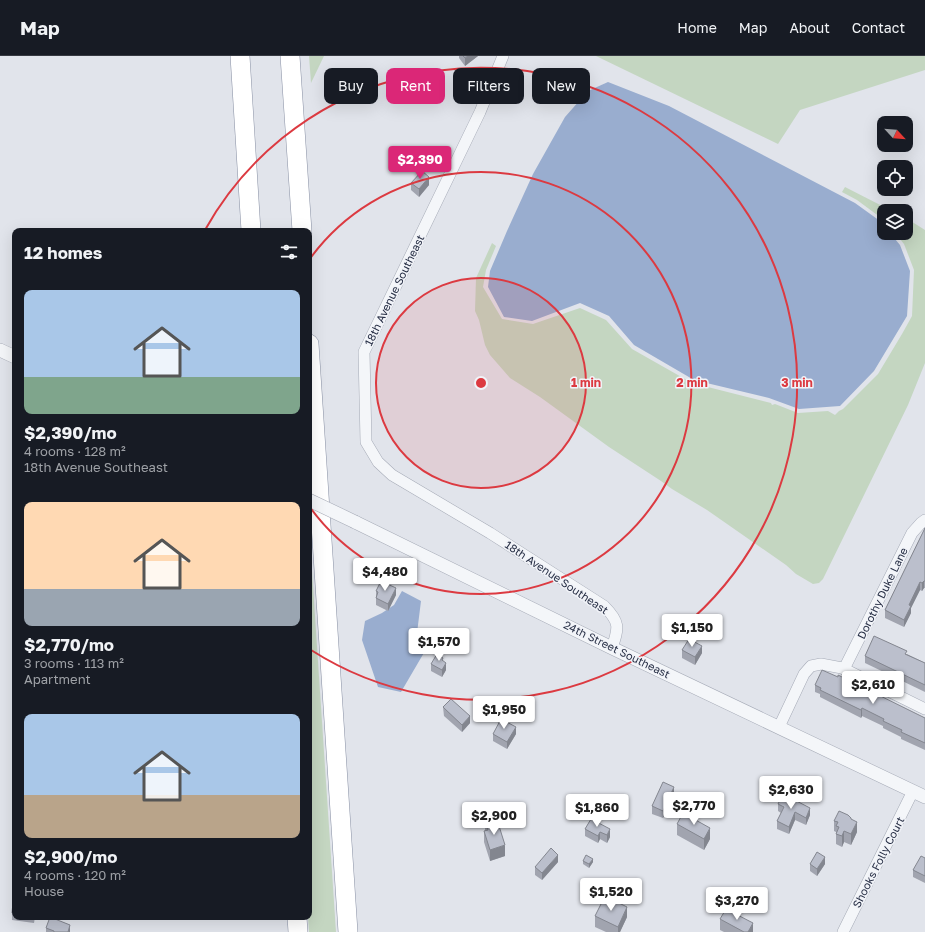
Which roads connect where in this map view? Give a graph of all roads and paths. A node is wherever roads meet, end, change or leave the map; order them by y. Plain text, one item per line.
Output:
1 (240, 56) edge
2 (290, 56) edge
3 (504, 56) edge
4 (251, 228) edge
5 (302, 228) edge
6 (0, 350) edge
7 (12, 356) edge
8 (312, 389) edge
9 (312, 501) edge
10 (925, 520) edge
11 (612, 648) junction
12 (844, 669) junction
13 (925, 709) edge
14 (779, 727) junction
15 (919, 794) edge
16 (297, 920) edge
17 (298, 932) edge
18 (348, 932) edge
19 (843, 932) edge

1 - 4 highway
2 - 5 highway
3 - 11 street, 18th Avenue Southeast
6 - 7 street
8 - 18 highway
9 - 11 street, 24th Street Southeast, bridge
10 - 12 street, Dorothy Duke Lane
11 - 14 street, 24th Street Southeast
12 - 13 street
12 - 14 street
14 - 15 street, 24th Street Southeast
15 - 19 street, Shooks Folly Court
16 - 17 highway

